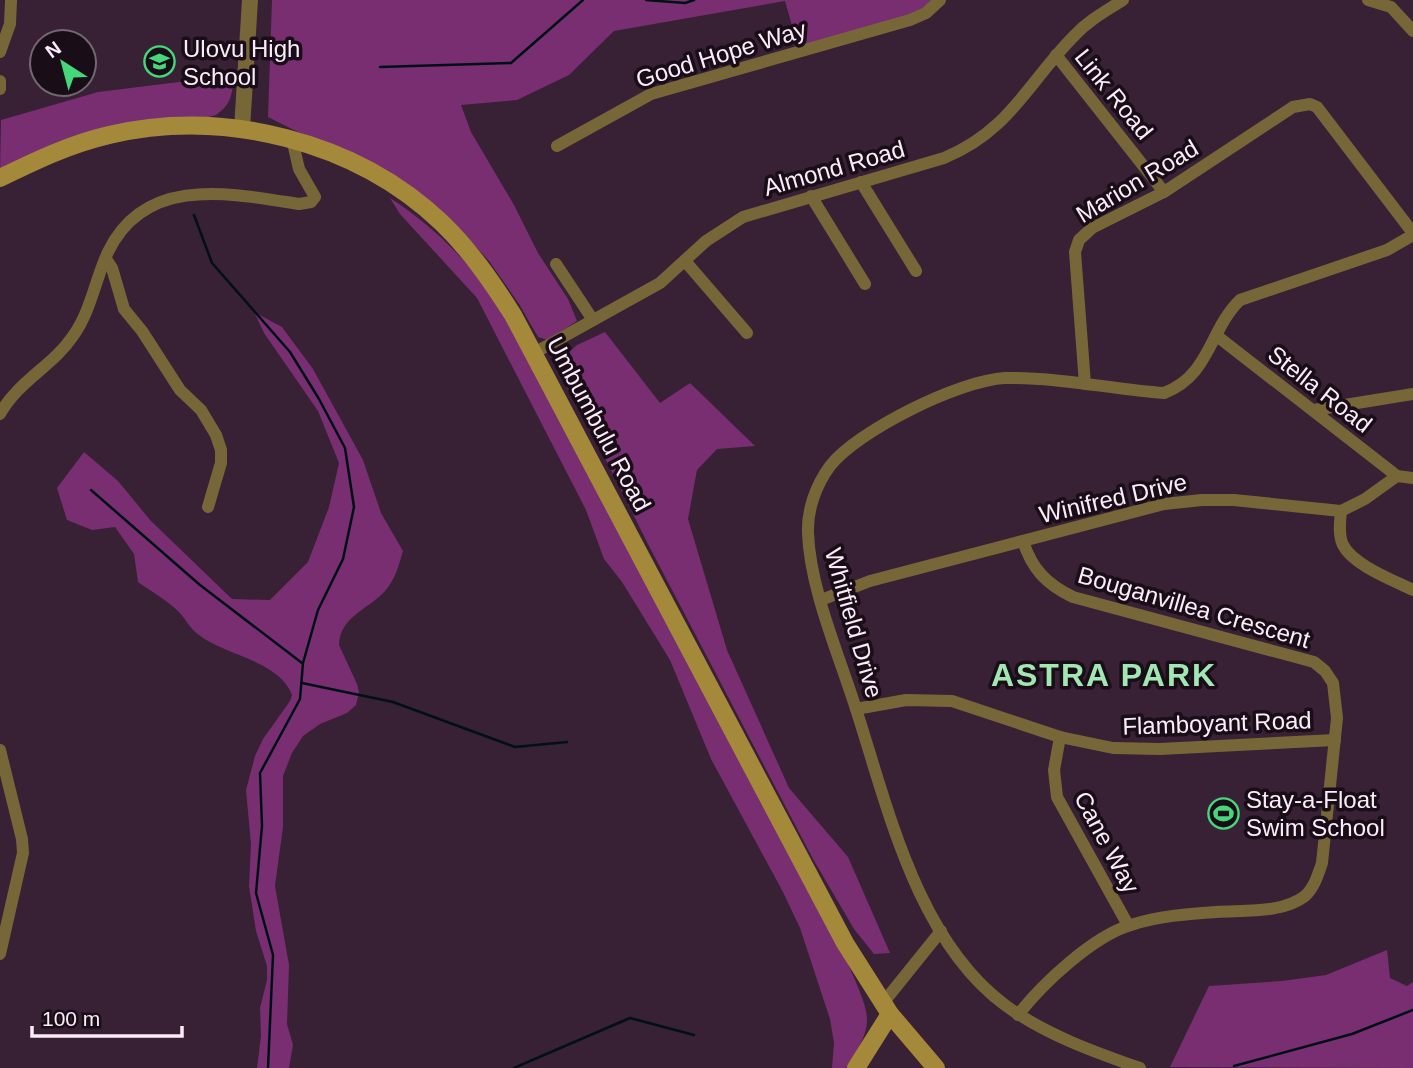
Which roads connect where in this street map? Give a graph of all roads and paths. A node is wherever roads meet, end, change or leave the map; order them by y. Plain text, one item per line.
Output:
1 (11, 0) edge
2 (250, 0) edge
3 (940, 0) edge
4 (1123, 0) edge
5 (1368, 0) edge
6 (1391, 3) edge
7 (0, 17) edge
8 (1413, 31) edge
9 (0, 52) edge
10 (1056, 55) junction
11 (0, 81) edge
12 (0, 89) edge
13 (242, 129) junction
14 (292, 139) junction
15 (557, 146) dead end
16 (0, 178) edge
17 (861, 182) junction
18 (1164, 192) junction
19 (811, 196) junction
20 (1413, 234) edge
21 (106, 259) junction
22 (685, 261) junction
23 (556, 264) dead end
24 (916, 271) dead end
25 (865, 284) dead end
26 (593, 320) junction
27 (747, 333) dead end
28 (1217, 336) junction
29 (534, 353) junction
30 (1085, 384) junction
31 (1413, 394) edge
32 (1314, 410) junction
33 (0, 414) edge
34 (1397, 476) junction
35 (1413, 478) edge
36 (208, 507) dead end
37 (1341, 511) junction
38 (1023, 541) junction
39 (1413, 590) edge
40 (821, 600) junction
41 (856, 709) junction
42 (1060, 737) junction
43 (1335, 740) junction
44 (0, 750) edge
45 (1128, 925) junction
46 (941, 931) junction
47 (0, 954) edge
48 (886, 1008) junction
49 (1018, 1015) junction
50 (856, 1068) edge
51 (936, 1068) edge
52 (1140, 1068) edge

1 - 7 street
1 - 9 street
2 - 13 street
3 - 15 street, Good Hope Way
4 - 10 street, Almond Road
5 - 6 street
6 - 8 street
10 - 17 street, Almond Road
10 - 18 street, Link Road
11 - 12 street
13 - 14 main road, Umbumbulu Road
13 - 16 main road, Umbumbulu Road
14 - 21 street
14 - 29 main road, Umbumbulu Road
17 - 19 street, Almond Road
17 - 24 street
18 - 20 street, Marion Road
18 - 30 street, Marion Road
19 - 22 street, Almond Road
19 - 25 street
20 - 28 street, Whitfield Drive
21 - 33 street
21 - 36 street
22 - 26 street, Almond Road
22 - 27 street
23 - 26 street
26 - 29 street, Almond Road
28 - 30 street, Whitfield Drive
28 - 32 street, Stella Road
29 - 48 main road, Umbumbulu Road
30 - 40 street, Whitfield Drive
31 - 32 street
32 - 34 street, Stella Road
34 - 35 street
34 - 37 street
37 - 38 street, Winifred Drive
37 - 39 street
38 - 40 street, Winifred Drive
38 - 43 street, Bouganvillea Crescent
40 - 41 street, Whitfield Drive
41 - 42 street, Flamboyant Road
41 - 46 street, Whitfield Drive
42 - 43 street, Flamboyant Road
42 - 45 street, Cane Way
43 - 45 street, Bouganvillea Crescent
44 - 47 street
45 - 49 street, Bouganvillea Crescent
46 - 48 street
46 - 49 street, Whitfield Drive
48 - 50 main road
48 - 51 main road, Umbumbulu Road
49 - 52 street, Whitfield Drive

